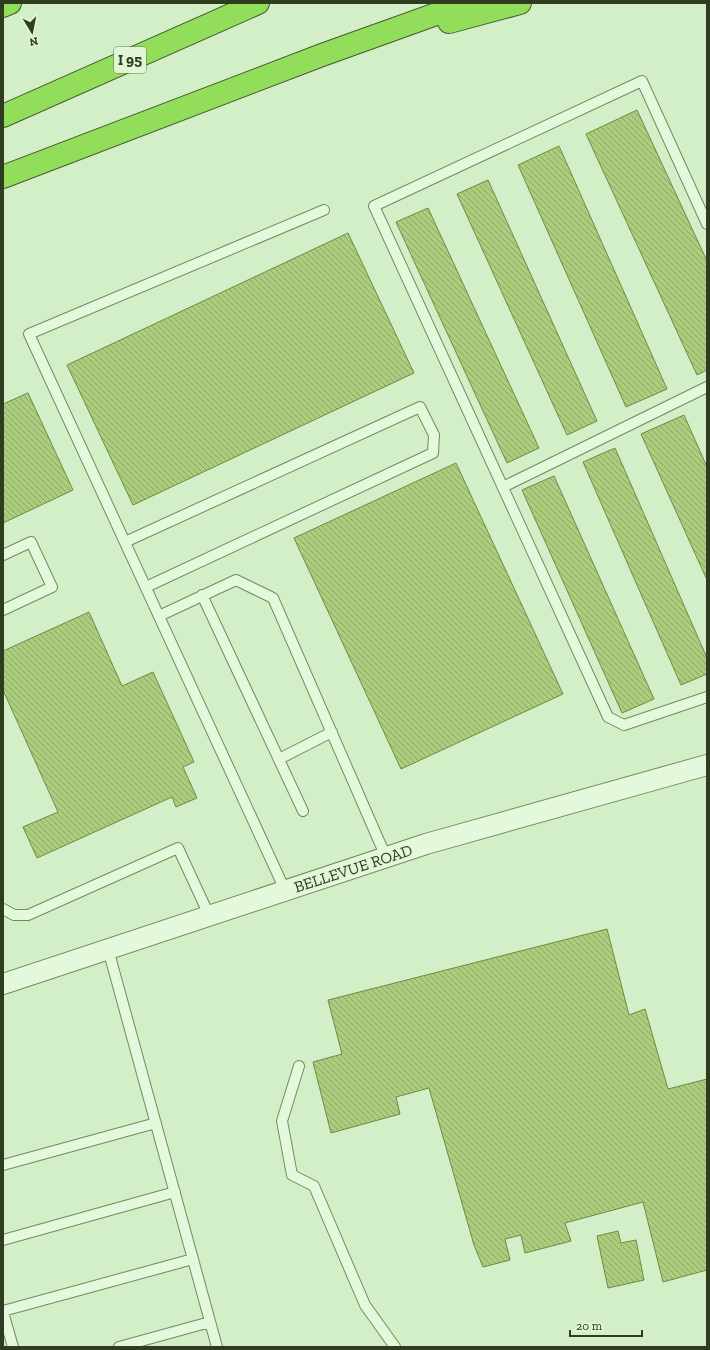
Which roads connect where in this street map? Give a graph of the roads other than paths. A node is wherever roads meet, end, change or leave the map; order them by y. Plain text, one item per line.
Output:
1 (10, 3) edge
2 (258, 3) edge
3 (467, 3) edge
4 (520, 3) edge
5 (3, 6) edge
6 (322, 55) junction
7 (3, 116) edge
8 (3, 177) edge
9 (324, 210) dead end
10 (707, 224) edge
11 (707, 387) edge
12 (503, 487) junction
13 (125, 542) junction
14 (3, 555) edge
15 (146, 587) junction
16 (202, 595) junction
17 (3, 610) edge
18 (159, 616) junction
19 (707, 696) edge
20 (332, 732) junction
21 (278, 758) junction
22 (707, 765) edge
23 (303, 811) dead end
24 (386, 857) junction
25 (285, 890) junction
26 (3, 909) edge
27 (208, 915) junction
28 (108, 948) junction
29 (3, 984) edge
30 (299, 1066) dead end
31 (156, 1123) junction
32 (3, 1165) edge
33 (175, 1192) junction
34 (3, 1240) edge
35 (193, 1259) junction
36 (3, 1312) edge
37 (210, 1322) junction
38 (13, 1347) edge
39 (119, 1347) edge
40 (217, 1347) edge
41 (396, 1347) edge

1 - 5 highway
2 - 7 highway, I 95
3 - 6 highway
4 - 6 highway
6 - 8 highway
9 - 13 lane
10 - 12 lane
11 - 12 lane
12 - 19 lane
13 - 15 lane
13 - 15 lane
14 - 17 lane
15 - 18 lane
16 - 18 lane
16 - 20 lane
16 - 21 lane
18 - 25 lane
20 - 21 lane
20 - 24 lane
21 - 23 lane
22 - 24 street, BELLEVUE ROAD
24 - 25 street, BELLEVUE ROAD
25 - 27 street, BELLEVUE ROAD
26 - 27 lane
27 - 28 street, BELLEVUE ROAD
28 - 29 street, BELLEVUE ROAD
28 - 31 lane
30 - 41 lane
31 - 32 lane
31 - 33 lane
33 - 34 lane
33 - 35 lane
35 - 36 lane
35 - 37 lane
36 - 38 lane
37 - 39 lane
37 - 40 lane

